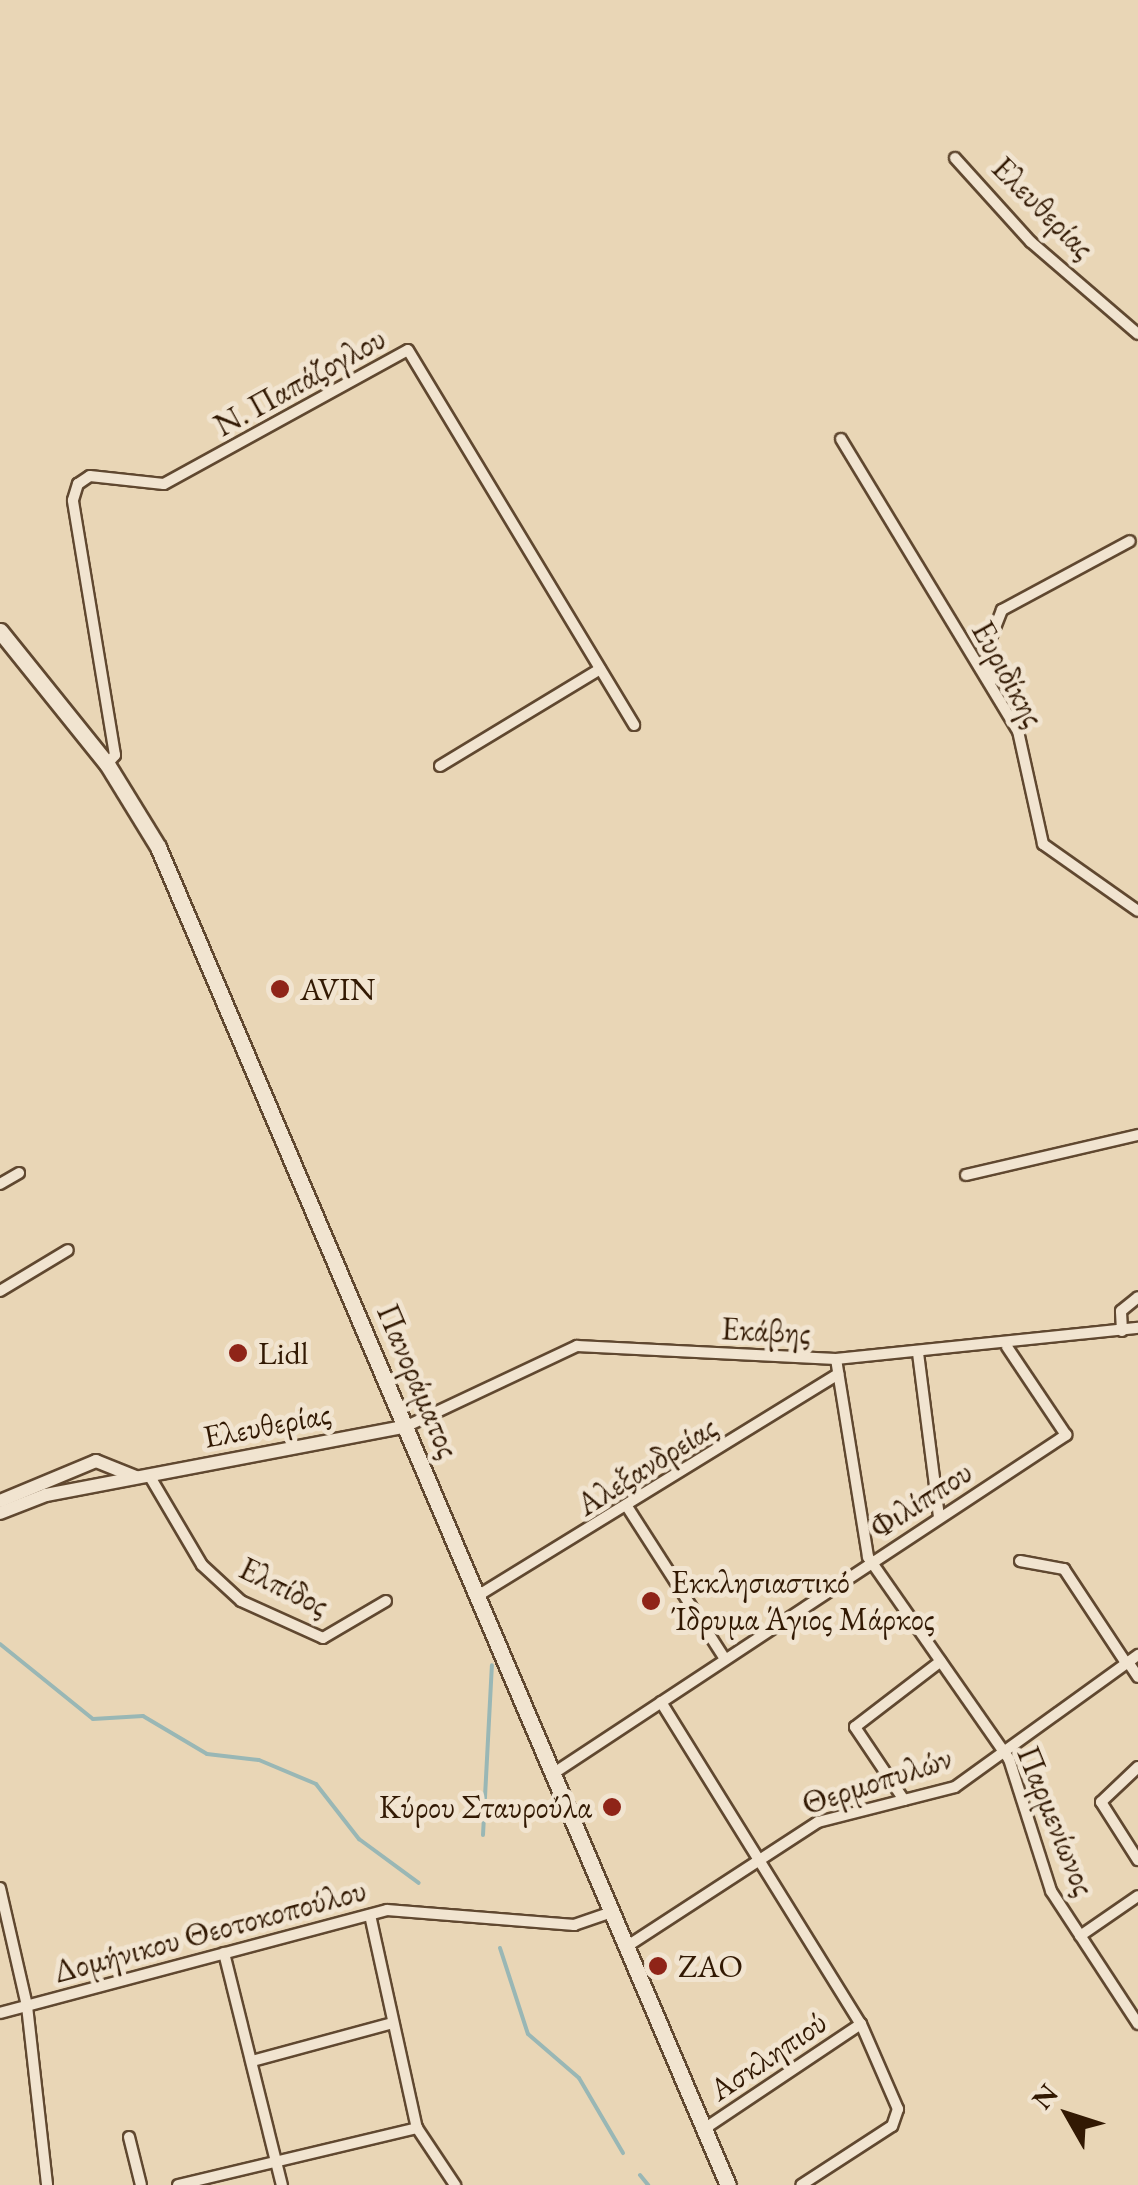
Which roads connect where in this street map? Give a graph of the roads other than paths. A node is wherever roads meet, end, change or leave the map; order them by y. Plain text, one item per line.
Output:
1 (956, 158) dead end
2 (1138, 334) edge
3 (841, 439) dead end
4 (1130, 542) dead end
5 (0, 631) edge
6 (600, 669) junction
7 (993, 686) junction
8 (634, 726) dead end
9 (107, 764) junction
10 (440, 766) dead end
11 (1138, 912) edge
12 (1138, 1135) edge
13 (19, 1172) dead end
14 (966, 1175) dead end
15 (0, 1184) edge
16 (68, 1250) dead end
17 (0, 1291) edge
18 (1138, 1298) edge
19 (1138, 1328) edge
20 (1122, 1332) junction
21 (1007, 1348) junction
22 (918, 1354) junction
23 (836, 1359) junction
24 (838, 1374) junction
25 (407, 1426) junction
26 (143, 1476) junction
27 (0, 1501) edge
28 (628, 1508) junction
29 (0, 1512) edge
30 (939, 1518) junction
31 (1020, 1561) dead end
32 (870, 1562) junction
33 (479, 1595) junction
34 (386, 1602) dead end
35 (725, 1659) junction
36 (1131, 1660) edge
37 (941, 1661) junction
38 (1138, 1677) edge
39 (661, 1702) junction
40 (1005, 1752) junction
41 (1138, 1767) edge
42 (554, 1773) junction
43 (904, 1800) junction
44 (758, 1860) junction
45 (1138, 1860) edge
46 (0, 1888) edge
47 (1138, 1896) edge
48 (612, 1912) junction
49 (370, 1914) junction
50 (1080, 1936) junction
51 (626, 1947) junction
52 (224, 1953) junction
53 (27, 2006) junction
54 (0, 2013) edge
55 (393, 2022) junction
56 (861, 2024) junction
57 (1138, 2024) edge
58 (252, 2061) junction
59 (417, 2128) junction
60 (704, 2130) junction
61 (129, 2137) dead end
62 (278, 2164) junction
63 (47, 2185) edge
64 (141, 2185) edge
65 (178, 2185) edge
66 (282, 2185) edge
67 (456, 2185) edge
68 (728, 2185) edge
69 (801, 2185) edge

1 - 2 street, Ελευθερίας
3 - 7 street, Ευριδίκης
4 - 7 street
5 - 9 main road, Πανοράματος
6 - 8 street, Ν. Παπάζογλου
6 - 9 street, Ν. Παπάζογλου
6 - 10 street
7 - 11 street, Ευριδίκης
9 - 25 main road, Πανοράματος
12 - 14 street
13 - 15 street
16 - 17 street
18 - 20 street
19 - 20 street, Εκάβης
20 - 21 street, Εκάβης
21 - 22 street, Εκάβης
21 - 30 street, Φιλίππου
22 - 23 street, Εκάβης
22 - 30 street
23 - 24 street, Παρμενίωνος
23 - 25 street, Εκάβης
24 - 28 street, Αλεξανδρείας
24 - 32 street, Παρμενίωνος
25 - 26 street, Ελευθερίας
25 - 33 main road, Πανοράματος
26 - 27 street, Ελευθερίας
26 - 29 street, Ελευθερίας
26 - 34 street, Ελπίδος
28 - 33 street, Αλεξανδρείας
28 - 35 street
30 - 32 street, Φιλίππου
31 - 36 street
32 - 35 street, Φιλίππου
32 - 37 street, Παρμενίωνος
33 - 42 main road, Πανοράματος
35 - 39 street, Φιλίππου
36 - 38 street
36 - 40 street, Θερμοπυλών
37 - 40 street, Παρμενίωνος
37 - 43 street
39 - 42 street, Φιλίππου
39 - 44 street
40 - 43 street, Θερμοπυλών
40 - 50 street, Παρμενίωνος
41 - 45 street
42 - 48 main road, Πανοράματος
43 - 44 street, Θερμοπυλών
44 - 51 street, Θερμοπυλών
44 - 56 street
46 - 53 street
47 - 50 street
48 - 49 street, Δομήνικου Θεοτοκοπούλου
48 - 51 main road, Πανοράματος
49 - 52 street, Δομήνικου Θεοτοκοπούλου
49 - 55 street
50 - 57 street, Παρμενίωνος
51 - 60 main road, Πανοράματος
52 - 53 street, Δομήνικου Θεοτοκοπούλου
52 - 58 street
53 - 54 street, Δομήνικου Θεοτοκοπούλου
53 - 63 street
55 - 58 street
55 - 59 street
56 - 60 street, Ασκληπιού
56 - 69 street
58 - 62 street
59 - 62 street
59 - 67 street
60 - 68 main road, Πανοράματος
61 - 64 street
62 - 65 street
62 - 66 street

